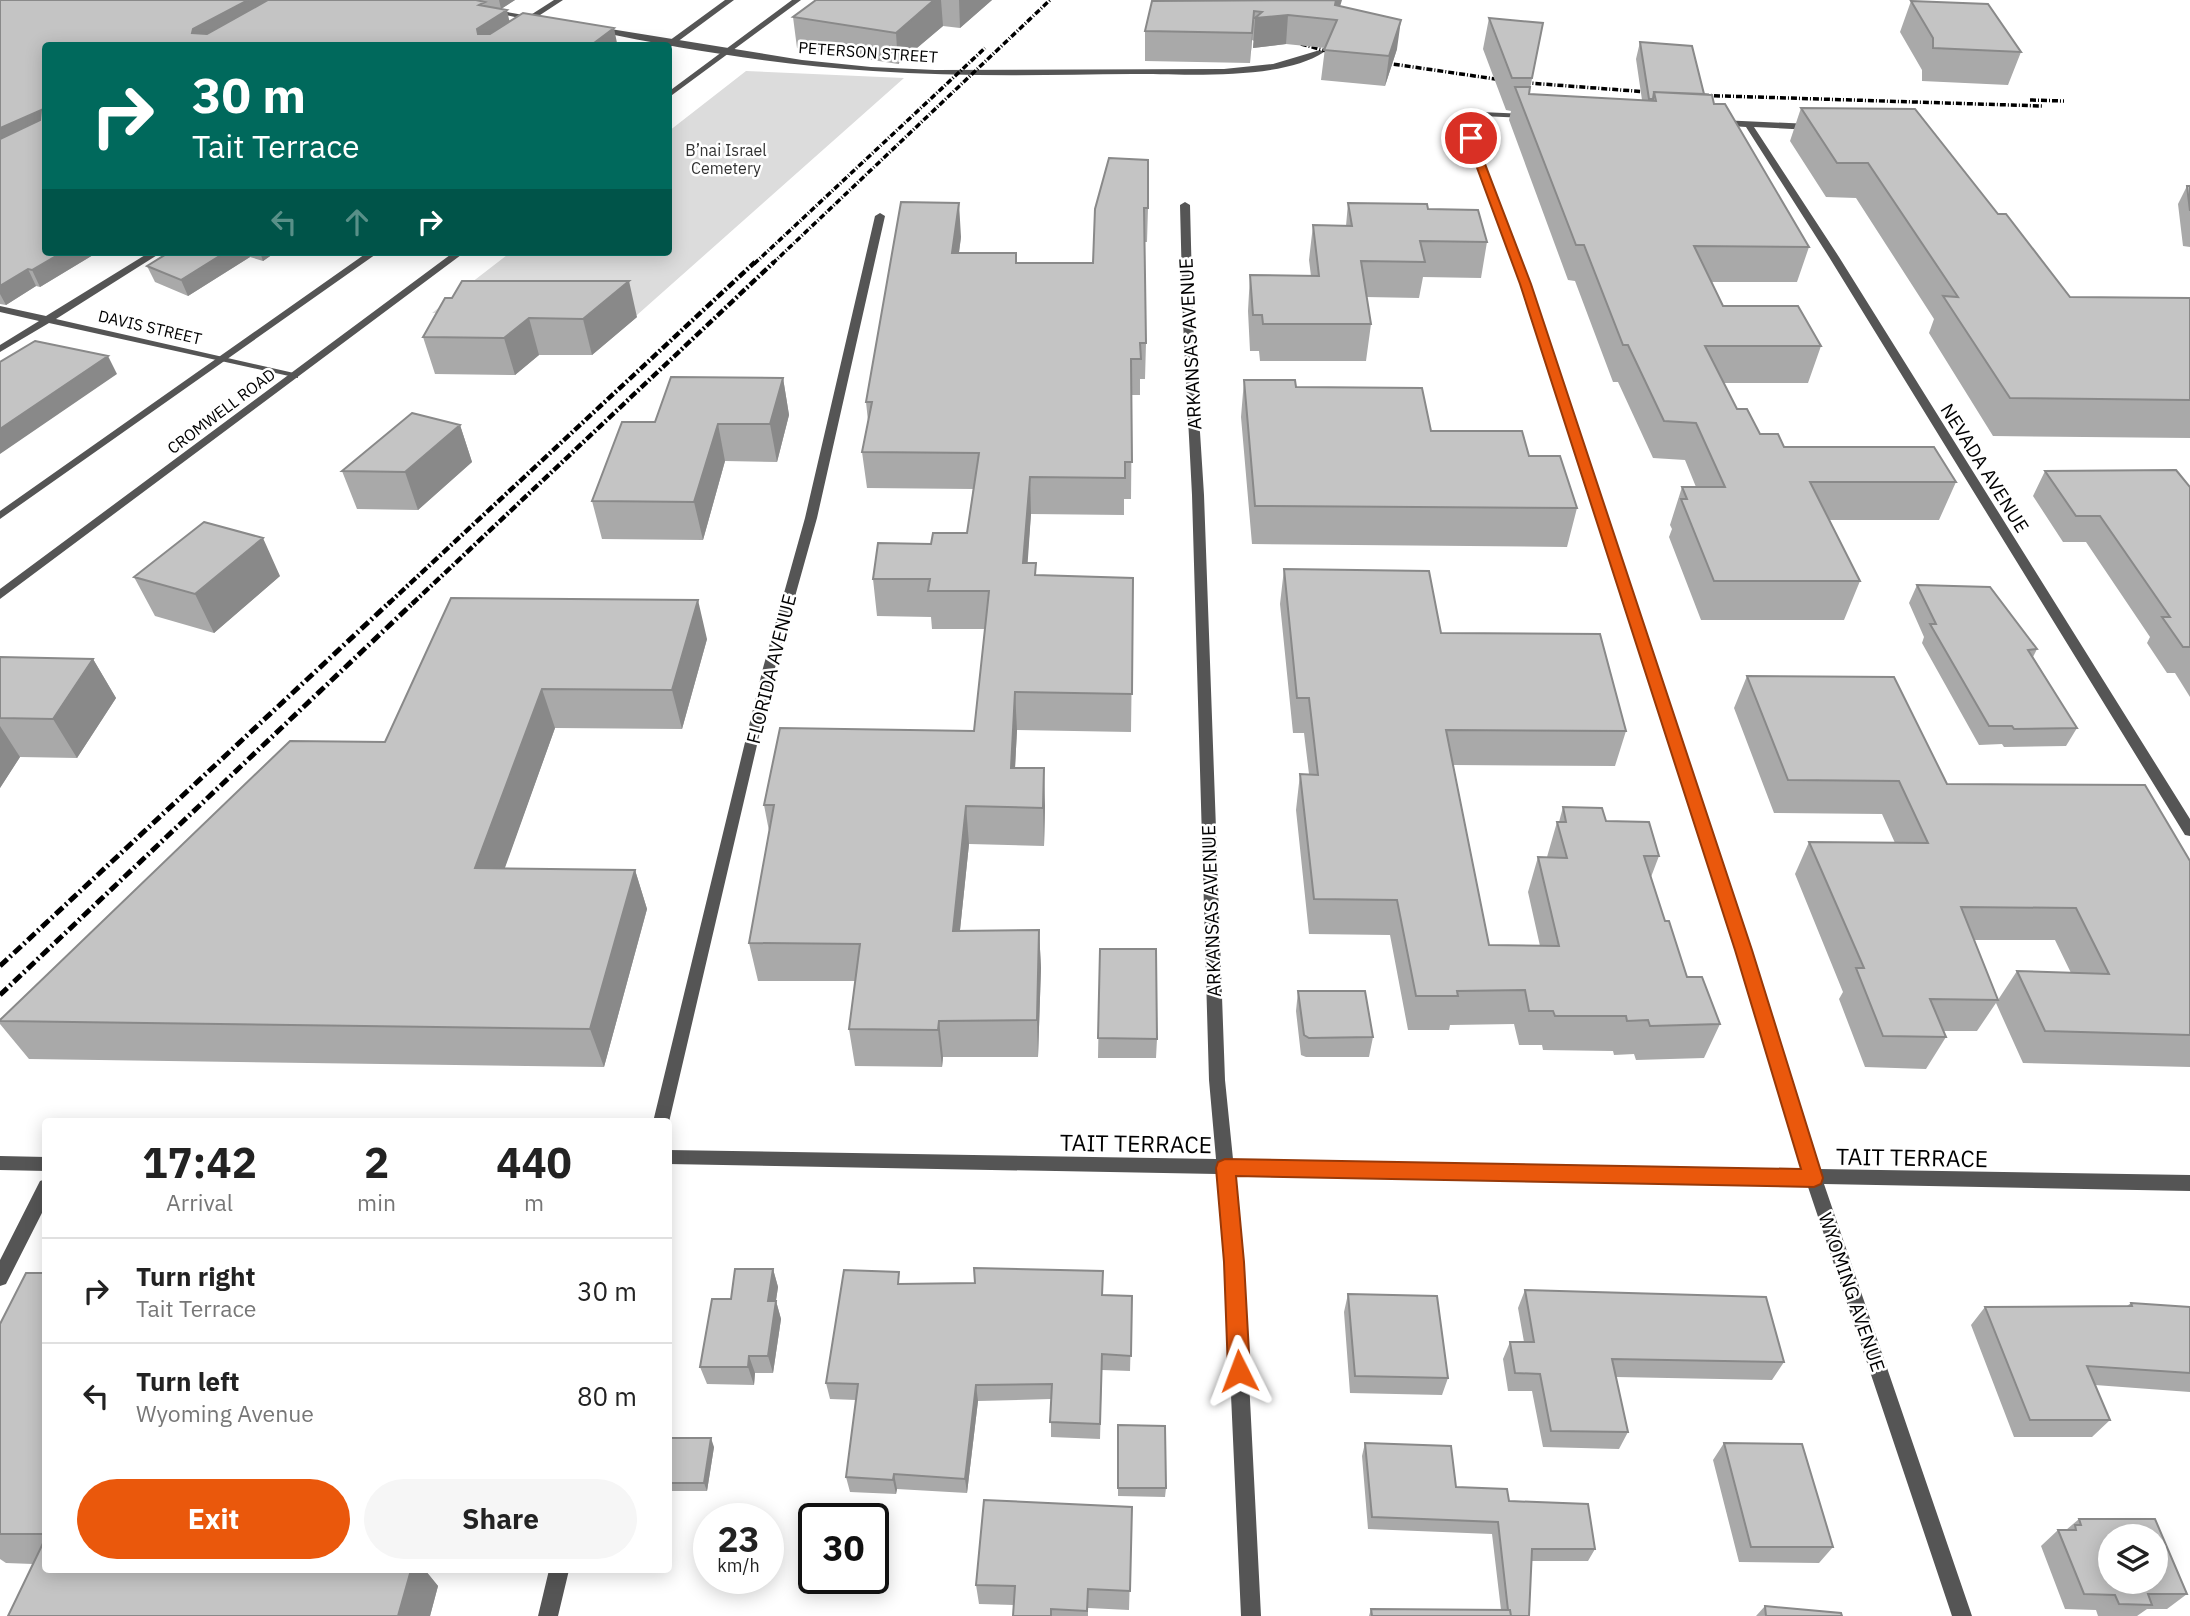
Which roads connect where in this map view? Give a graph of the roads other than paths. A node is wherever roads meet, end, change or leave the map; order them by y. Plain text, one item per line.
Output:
1 (559, 0) edge
2 (730, 0) edge
3 (797, 0) edge
4 (479, 9) edge
5 (531, 18) junction
6 (542, 20) edge
7 (520, 25) edge
8 (589, 27) edge
9 (664, 42) edge
10 (670, 42) edge
11 (672, 43) edge
12 (730, 50) junction
13 (1320, 52) edge
14 (672, 93) edge
15 (1535, 116) edge
16 (1709, 123) edge
17 (1748, 124) junction
18 (1816, 127) edge
19 (1185, 205) dead end
20 (880, 216) dead end
21 (151, 256) edge
22 (368, 256) edge
23 (455, 256) edge
24 (0, 309) edge
25 (47, 320) junction
26 (0, 349) edge
27 (222, 360) junction
28 (294, 376) junction
29 (0, 516) edge
30 (0, 595) edge
31 (2190, 831) edge
32 (662, 1118) edge
33 (672, 1157) edge
34 (0, 1163) edge
35 (42, 1164) edge
36 (1225, 1168) junction
37 (1814, 1178) junction
38 (2190, 1183) edge
39 (42, 1194) edge
40 (0, 1278) edge
41 (558, 1573) edge
42 (548, 1616) edge
43 (1251, 1616) edge
44 (1962, 1616) edge

1 - 5 street
2 - 10 street
3 - 12 street
4 - 5 street
5 - 6 street
5 - 7 street
8 - 9 street, PETERSON STREET
11 - 12 street, PETERSON STREET
12 - 13 street, PETERSON STREET
12 - 14 street
15 - 37 street, WYOMING AVENUE
16 - 17 street
17 - 18 street
17 - 31 street, NEVADA AVENUE
19 - 36 street, ARKANSAS AVENUE
20 - 32 street, FLORIDA AVENUE
21 - 25 street
22 - 27 street
23 - 28 street, CROMWELL ROAD
24 - 25 street, DAVIS STREET
25 - 26 street
25 - 27 street, DAVIS STREET
27 - 28 street, DAVIS STREET
27 - 29 street
28 - 30 street, CROMWELL ROAD
33 - 36 street, TAIT TERRACE
34 - 35 street
36 - 37 street, TAIT TERRACE
36 - 43 street, ARKANSAS AVENUE
37 - 38 street, TAIT TERRACE
37 - 44 street, WYOMING AVENUE
39 - 40 street
41 - 42 street

